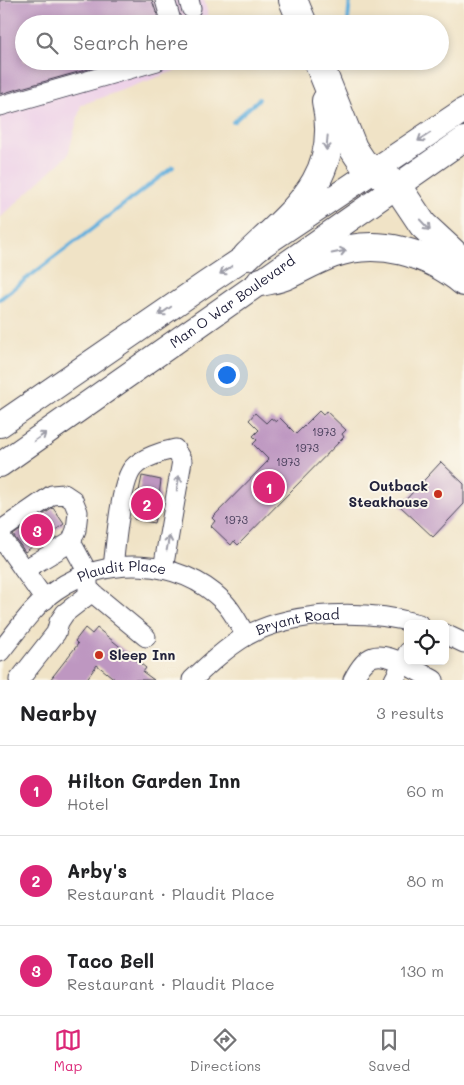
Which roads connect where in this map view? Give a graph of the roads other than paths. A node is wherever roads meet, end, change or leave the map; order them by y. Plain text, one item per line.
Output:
1 (164, 0) edge
2 (293, 0) edge
3 (169, 15) edge
4 (299, 15) edge
5 (126, 70) edge
6 (319, 70) edge
7 (321, 70) edge
8 (0, 106) edge
9 (464, 110) edge
10 (464, 139) edge
11 (386, 178) junction
12 (247, 256) junction
13 (464, 263) edge
14 (261, 282) junction
15 (464, 282) edge
16 (0, 426) edge
17 (0, 465) edge
18 (0, 531) edge
19 (0, 536) edge
20 (70, 542) junction
21 (113, 567) junction
22 (163, 569) junction
23 (24, 570) junction
24 (88, 574) junction
25 (92, 592) junction
26 (45, 600) junction
27 (404, 620) edge
28 (146, 636) dead end
29 (246, 636) junction
30 (449, 636) edge
31 (464, 643) edge
32 (0, 652) edge
33 (404, 657) edge
34 (404, 659) edge
35 (415, 665) edge
36 (19, 680) edge
37 (192, 680) edge
38 (353, 680) edge
39 (394, 680) edge
40 (434, 680) edge

1 - 3 street
2 - 4 highway
5 - 8 street
6 -> 12 highway
7 - 11 highway
9 -> 11 main road, Man O War Boulevard
10 - 11 main road, Man O War Boulevard
11 - 12 main road, Man O War Boulevard
11 -> 13 highway
11 - 14 main road, Man O War Boulevard
12 -> 16 main road, Man O War Boulevard
14 -> 15 highway
17 -> 14 main road, Man O War Boulevard
18 - 20 street
19 - 23 street
20 - 23 street
20 - 24 street
21 - 22 street, Plaudit Place
22 -> 21 street
21 - 24 street, Plaudit Place
22 - 29 street, Plaudit Place
23 - 26 street
24 - 25 street
24 - 26 street, Plaudit Place
25 - 28 street
25 - 36 street
26 - 32 street, Plaudit Place
27 - 29 street, Bryant Road
29 - 37 street, Bryant Road
30 - 31 street
33 - 38 street
34 - 39 street
35 - 40 street

